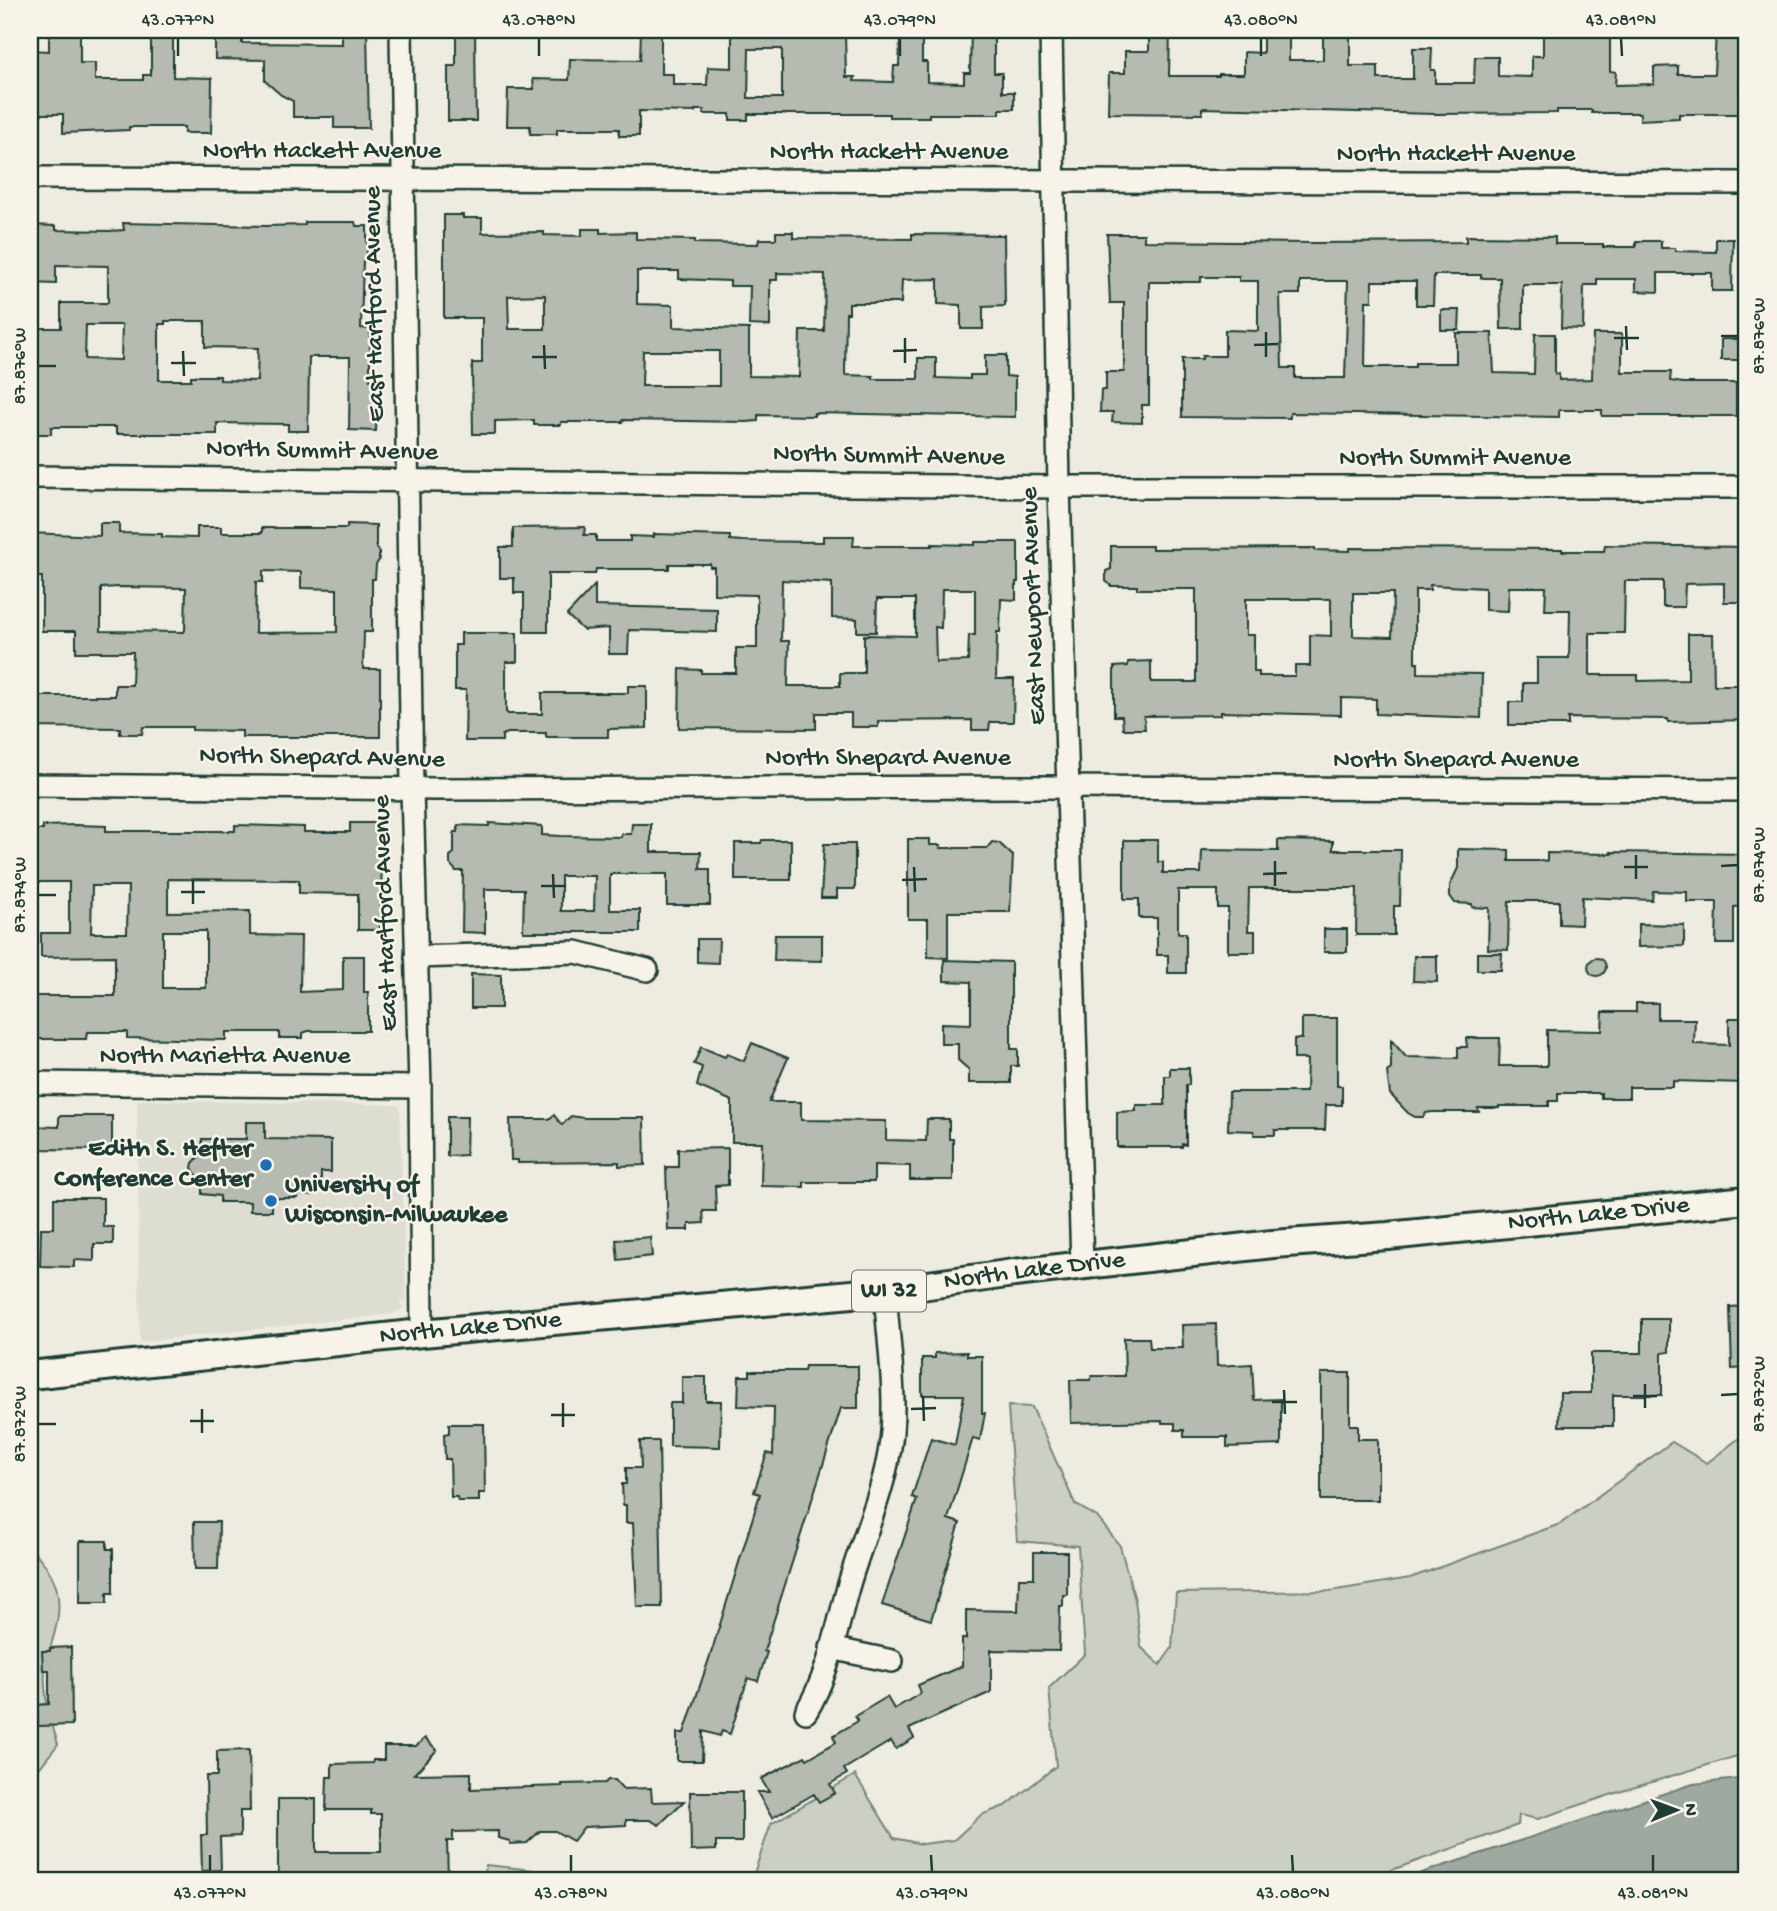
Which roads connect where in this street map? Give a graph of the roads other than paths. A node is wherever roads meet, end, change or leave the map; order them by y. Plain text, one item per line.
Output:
1 (401, 30) edge
2 (1051, 30) edge
3 (30, 178) edge
4 (402, 180) junction
5 (1052, 182) junction
6 (1747, 183) edge
7 (30, 477) edge
8 (407, 480) junction
9 (1059, 487) junction
10 (1747, 487) edge
11 (30, 785) edge
12 (412, 788) junction
13 (1068, 788) junction
14 (1747, 790) edge
15 (416, 957) junction
16 (647, 970) dead end
17 (30, 1083) edge
18 (420, 1087) junction
19 (1747, 1199) edge
20 (1082, 1265) junction
21 (886, 1291) junction
22 (422, 1334) junction
23 (30, 1375) edge
24 (831, 1648) junction
25 (892, 1661) dead end
26 (806, 1712) dead end

1 - 4 street, East Hartford Avenue
2 - 5 street, East Newport Avenue
3 - 4 street, North Hackett Avenue
4 - 5 street, North Hackett Avenue
4 - 8 street, East Hartford Avenue
5 - 6 street, North Hackett Avenue
5 - 9 street, East Newport Avenue
7 - 8 street, North Summit Avenue
8 - 9 street, North Summit Avenue
8 - 12 street, East Hartford Avenue
9 - 10 street, North Summit Avenue
9 - 13 street, East Newport Avenue
11 - 12 street, North Shepard Avenue
12 - 13 street, North Shepard Avenue
12 - 15 street, East Hartford Avenue
13 - 14 street, North Shepard Avenue
13 - 20 street, East Newport Avenue
15 - 16 street
15 - 18 street, East Hartford Avenue
17 - 18 street, North Marietta Avenue
18 - 22 street, East Hartford Avenue
19 - 20 main road, North Lake Drive / WI 32
20 - 21 main road, North Lake Drive / WI 32
21 - 22 main road, North Lake Drive / WI 32
21 - 24 street
22 - 23 main road, North Lake Drive / WI 32
24 - 25 street
24 - 26 street

